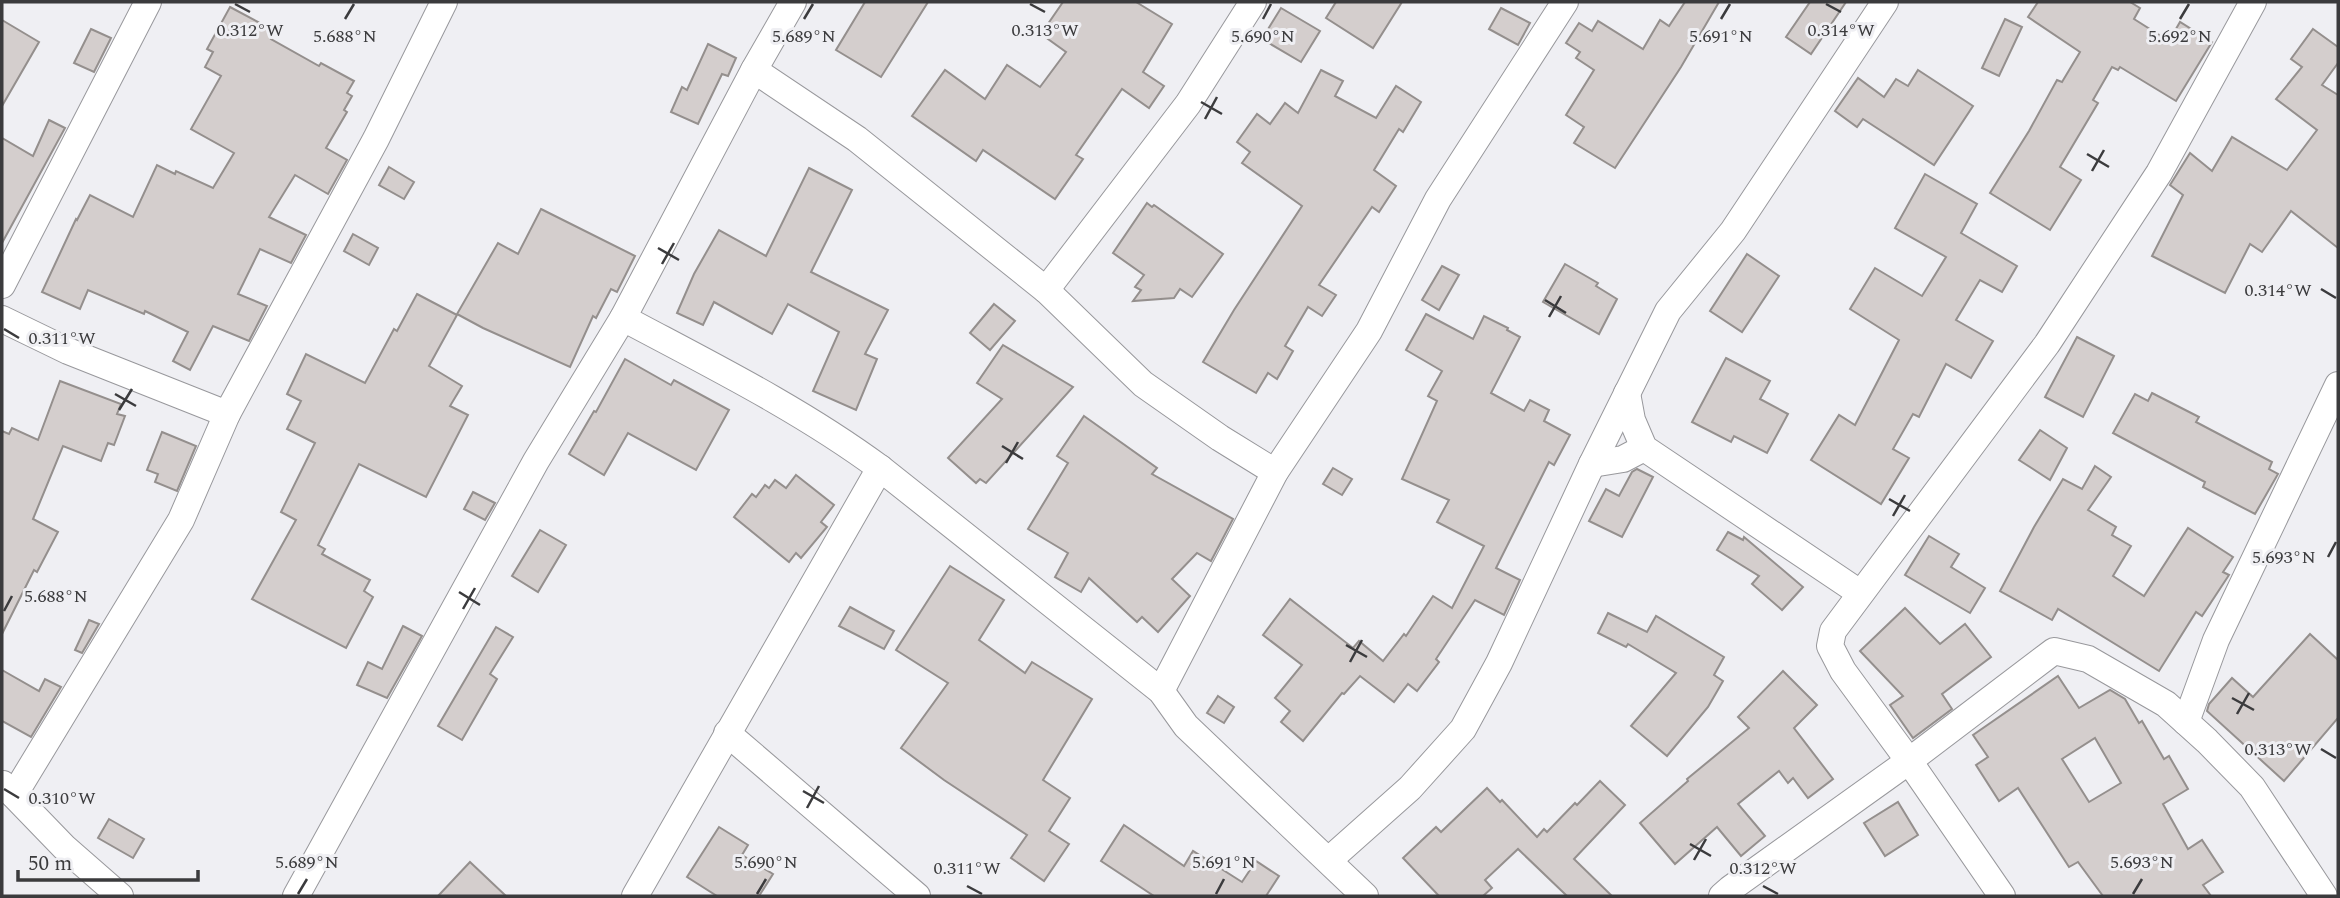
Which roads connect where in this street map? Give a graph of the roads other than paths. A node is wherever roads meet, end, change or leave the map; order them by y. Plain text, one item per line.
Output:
1 (148, 2) edge
2 (444, 2) edge
3 (793, 2) edge
4 (1253, 2) edge
5 (1565, 2) edge
6 (1885, 2) edge
7 (2253, 2) edge
8 (754, 70) junction
9 (2, 285) edge
10 (1046, 290) junction
11 (624, 318) junction
12 (2, 319) edge
13 (2338, 385) edge
14 (1627, 393) junction
15 (227, 414) junction
16 (1644, 448) junction
17 (1592, 464) junction
18 (880, 468) junction
19 (1275, 472) junction
20 (1860, 593) junction
21 (1161, 691) junction
22 (2186, 722) junction
23 (727, 733) junction
24 (1909, 761) junction
25 (8, 789) edge
26 (1329, 860) junction
27 (120, 896) edge
28 (296, 896) edge
29 (635, 896) edge
30 (917, 896) edge
31 (1365, 896) edge
32 (1722, 896) edge
33 (2002, 896) edge
34 (2324, 896) edge

1 - 9 street
2 - 15 street
3 - 8 street
4 - 10 street
5 - 19 street
6 - 14 street
7 - 20 street
8 - 10 street
8 - 11 street
10 - 19 street
11 - 18 street
11 - 28 street
12 - 15 street
13 - 22 street
14 - 16 street
14 - 17 street
15 - 25 street
16 - 17 street
16 - 20 street
17 - 26 street
18 - 21 street
18 - 23 street
19 - 21 street
20 - 24 street
21 - 26 street
22 - 24 street
22 - 34 street
23 - 29 street
23 - 30 street
24 - 32 street
24 - 33 street
25 - 27 street
26 - 31 street

